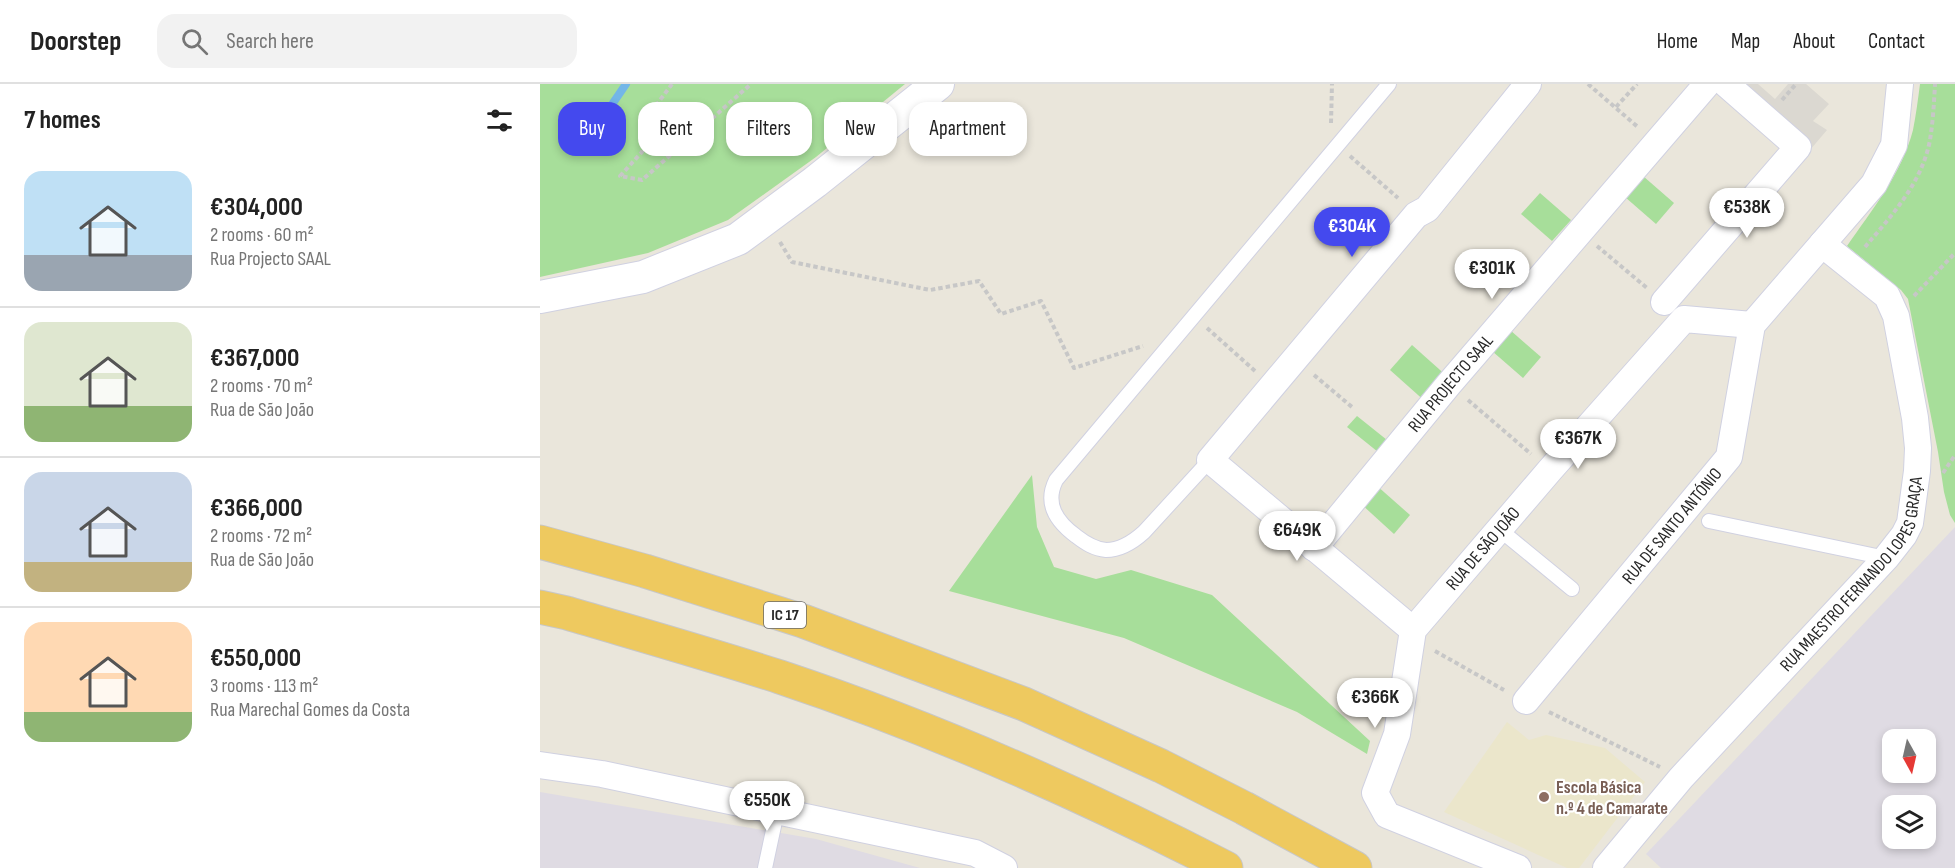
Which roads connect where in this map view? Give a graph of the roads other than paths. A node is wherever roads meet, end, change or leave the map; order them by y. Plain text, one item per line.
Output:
1 (938, 84) edge
2 (1389, 84) edge
3 (1528, 84) edge
4 (1707, 84) edge
5 (1727, 84) edge
6 (1900, 84) edge
7 (1822, 244) junction
8 (540, 297) edge
9 (1664, 302) road end
10 (1752, 325) junction
11 (1210, 460) junction
12 (1709, 520) dead end
13 (1499, 529) junction
14 (540, 542) edge
15 (1314, 548) junction
16 (1886, 558) junction
17 (1572, 589) dead end
18 (540, 607) edge
19 (1413, 630) junction
20 (1526, 701) road end
21 (540, 765) edge
22 (777, 812) junction
23 (765, 868) edge
24 (1004, 868) edge
25 (1226, 868) edge
26 (1355, 868) edge
27 (1518, 868) edge
28 (1606, 868) edge

1 - 8 street
2 - 11 lane
3 - 11 street
4 - 15 street, RUA PROJECTO SAAL
5 - 9 street
6 - 7 street
7 - 10 street
7 - 16 street, RUA MAESTRO FERNANDO LOPES GRAÇA
10 - 13 street, RUA DE SÃO JOÃO
10 - 20 street, RUA DE SANTO ANTÓNIO
11 - 15 street
12 - 16 lane
13 - 17 lane
13 - 19 street, RUA DE SÃO JOÃO
14 - 26 highway, IC 17
15 - 19 street
16 - 28 street, RUA MAESTRO FERNANDO LOPES GRAÇA
18 - 25 highway
19 - 27 street
21 - 22 street
22 - 23 lane
22 - 24 street

